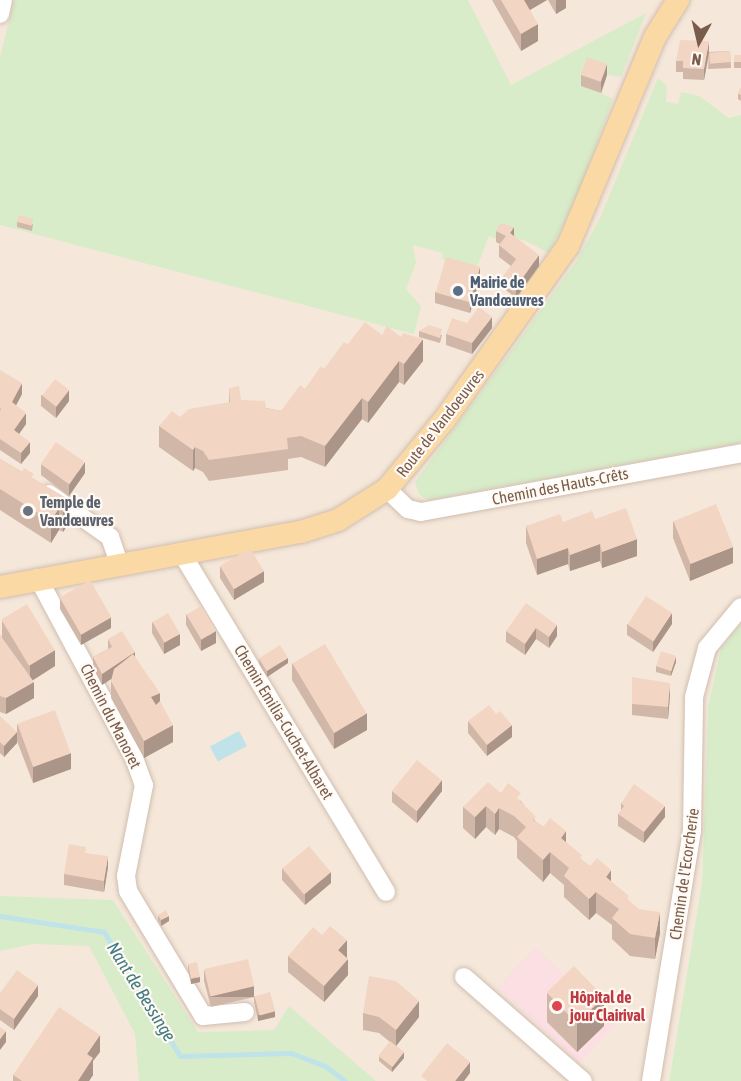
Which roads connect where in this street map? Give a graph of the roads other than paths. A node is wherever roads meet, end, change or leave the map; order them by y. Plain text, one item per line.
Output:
1 (3, 0) edge
2 (678, 0) edge
3 (0, 14) edge
4 (741, 453) edge
5 (37, 485) edge
6 (387, 489) junction
7 (181, 552) junction
8 (119, 563) junction
9 (38, 578) junction
10 (0, 587) edge
11 (741, 607) edge
12 (386, 892) dead end
13 (464, 977) dead end
14 (244, 1012) dead end
15 (583, 1081) edge
16 (651, 1081) edge

1 - 3 street
2 - 6 main road, Route de Vandoeuvres
4 - 6 street, Chemin des Hauts-Crêts
5 - 8 street
6 - 7 main road, Route de Vandoeuvres
7 - 8 main road, Route de Vandoeuvres
7 - 12 street, Chemin Emilia-Cuchet-Albaret
8 - 9 main road, Route de Vandoeuvres
9 - 10 main road, Route de Vandoeuvres
9 - 14 street, Chemin du Manoret
11 - 16 street, Chemin de l'Ecorcherie
13 - 15 street

